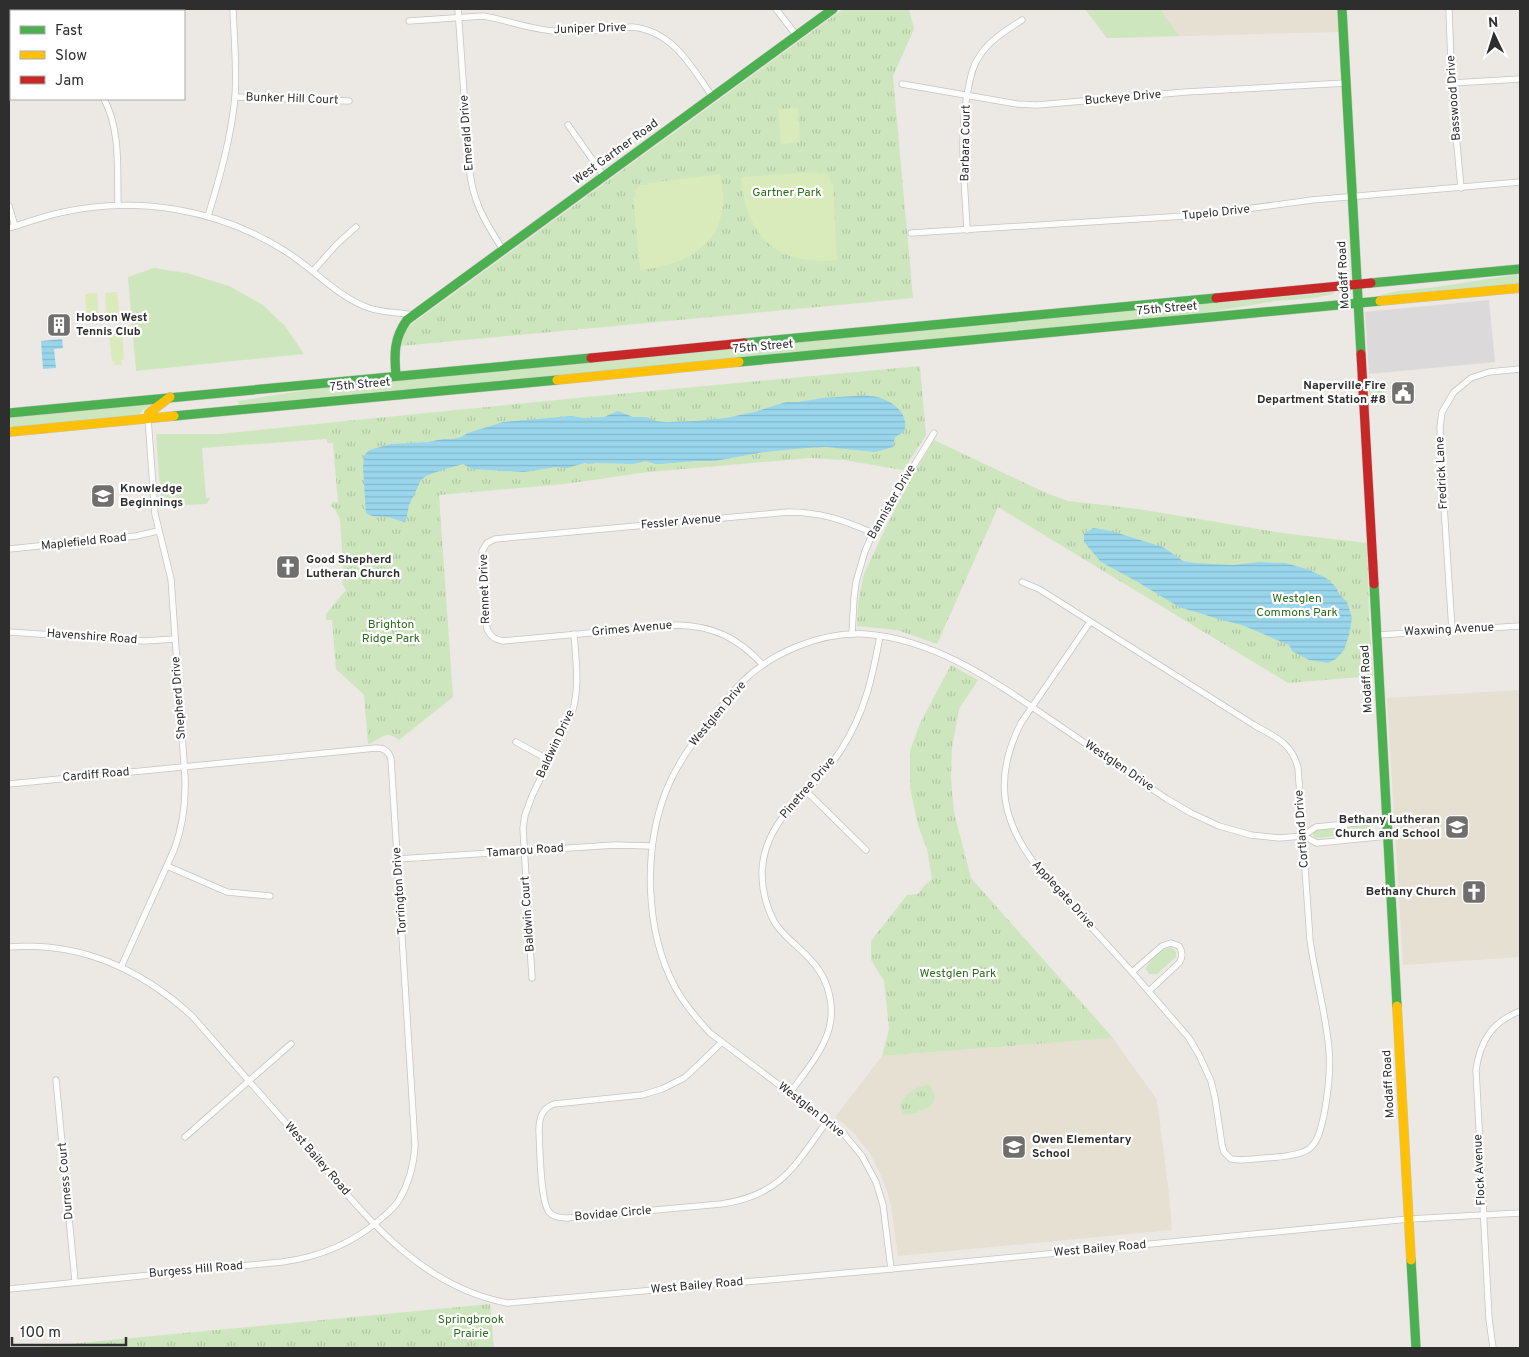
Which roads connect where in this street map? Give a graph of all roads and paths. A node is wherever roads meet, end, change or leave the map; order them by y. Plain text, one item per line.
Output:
1 (232, 9) edge
2 (458, 9) edge
3 (776, 9) edge
4 (833, 9) edge
5 (1342, 9) edge
6 (1449, 9) edge
7 (459, 18) junction
8 (1022, 20) dead end
9 (409, 21) dead end
10 (796, 36) junction
11 (1520, 79) edge
12 (1346, 82) junction
13 (1452, 83) junction
14 (902, 84) dead end
15 (712, 96) junction
16 (967, 96) junction
17 (234, 97) junction
18 (104, 100) edge
19 (349, 102) dead end
20 (568, 125) dead end
21 (604, 176) junction
22 (1520, 182) edge
23 (1461, 188) junction
24 (1352, 198) junction
25 (118, 205) junction
26 (9, 206) edge
27 (208, 216) junction
28 (12, 227) edge
29 (356, 227) dead end
30 (968, 230) junction
31 (911, 233) dead end
32 (503, 250) junction
33 (1520, 269) edge
34 (313, 271) junction
35 (1358, 285) junction
36 (1520, 288) edge
37 (1359, 304) junction
38 (414, 315) junction
39 (1520, 369) edge
40 (396, 375) junction
41 (170, 397) junction
42 (9, 413) edge
43 (148, 418) junction
44 (9, 432) edge
45 (934, 433) dead end
46 (158, 531) junction
47 (873, 533) junction
48 (487, 543) joint
49 (9, 549) edge
50 (1022, 582) dead end
51 (1090, 622) junction
52 (1520, 626) edge
53 (1452, 630) junction
54 (9, 632) edge
55 (574, 634) junction
56 (852, 634) junction
57 (1377, 634) junction
58 (490, 635) joint
59 (880, 636) junction
60 (175, 639) junction
61 (764, 665) junction
62 (1032, 707) junction
63 (516, 742) dead end
64 (549, 760) junction
65 (184, 767) junction
66 (9, 784) edge
67 (806, 791) junction
68 (1387, 820) junction
69 (1303, 836) junction
70 (1388, 836) junction
71 (652, 846) junction
72 (866, 850) dead end
73 (524, 851) junction
74 (398, 859) junction
75 (167, 866) junction
76 (270, 896) dead end
77 (9, 947) edge
78 (121, 967) junction
79 (1132, 972) junction
80 (532, 978) dead end
81 (1149, 991) junction
82 (1520, 1011) edge
83 (722, 1042) junction
84 (291, 1044) dead end
85 (56, 1080) dead end
86 (249, 1081) junction
87 (790, 1092) junction
88 (827, 1121) junction
89 (185, 1137) dead end
90 (1227, 1156) joint
91 (1520, 1213) edge
92 (1483, 1215) junction
93 (1409, 1219) junction
94 (375, 1224) junction
95 (891, 1269) junction
96 (75, 1281) junction
97 (9, 1289) edge
98 (1416, 1348) edge
99 (1492, 1348) edge

1 - 17 street
2 - 7 street, Emerald Drive
3 - 10 street
4 - 10 main road, West Gartner Road
5 - 12 main road, Modaff Road
6 - 13 street, Basswood Drive
7 - 9 street, Juniper Drive
7 - 15 street, Juniper Drive
7 - 32 street, Emerald Drive
8 - 16 street, Barbara Court
10 - 15 main road, West Gartner Road
11 - 13 street
12 - 16 street, Buckeye Drive
12 - 24 main road, Modaff Road
13 - 23 street, Basswood Drive
14 - 16 street, Buckeye Drive
15 - 21 main road, West Gartner Road
16 - 30 street, Barbara Court
17 - 19 street, Bunker Hill Court
17 - 27 street
18 - 25 street
20 - 21 street
21 - 32 main road, West Gartner Road
22 - 23 street, Tupelo Drive
23 - 24 street, Tupelo Drive
24 - 30 street, Tupelo Drive
24 - 35 main road, Modaff Road
25 - 27 street
25 - 28 street
26 - 28 street
27 - 34 street
29 - 34 street
30 - 31 street, Tupelo Drive
32 - 38 main road, West Gartner Road
33 - 35 main road, 75th Street
34 - 38 street
35 - 37 main road, Modaff Road
35 - 40 main road, 75th Street
36 - 37 main road, 75th Street
37 - 43 main road, 75th Street
37 - 57 main road, Modaff Road
38 - 40 main road, West Gartner Road
39 - 53 street, Fredrick Lane
40 - 41 main road, 75th Street
41 - 42 main road, 75th Street
41 - 43 main road
43 - 44 main road, 75th Street
43 - 46 street, Shepherd Drive
45 - 47 street, Bannister Drive
46 - 49 street, Maplefield Road
46 - 60 street, Shepherd Drive
47 - 48 street, Fessler Avenue
47 - 56 street, Bannister Drive
48 - 58 street, Rennet Drive
50 - 51 street, Cortland Drive
51 - 62 street, Applegate Drive
51 - 69 street, Cortland Drive
52 - 53 street, Waxwing Avenue
53 - 57 street, Waxwing Avenue
54 - 60 street, Havenshire Road
55 - 58 street, Grimes Avenue
55 - 61 street, Grimes Avenue
55 - 64 street, Baldwin Drive
56 - 59 street, Westglen Drive
56 - 61 street, Westglen Drive
57 - 68 main road, Modaff Road
59 - 62 street, Westglen Drive
59 - 67 street, Pinetree Drive
60 - 65 street, Shepherd Drive
61 - 71 street, Westglen Drive
62 - 69 street, Westglen Drive
62 - 79 street, Applegate Drive
63 - 64 street
64 - 73 street, Baldwin Drive
65 - 66 street, Cardiff Road
65 - 74 street, Torrington Drive
65 - 75 street, Shepherd Drive
67 - 72 street
67 - 87 street, Pinetree Drive
68 - 69 street, Westglen Drive
68 - 70 main road, Modaff Road
69 - 70 street, Westglen Drive
69 - 90 street, Cortland Drive
70 - 93 main road, Modaff Road
71 - 73 street, Tamarou Road
71 - 83 street, Westglen Drive
73 - 74 street, Tamarou Road
73 - 80 street, Baldwin Court
74 - 94 street, Torrington Drive
75 - 76 street
75 - 78 street, Shepherd Drive
77 - 78 street, West Bailey Road
78 - 86 street, West Bailey Road
79 - 81 street, Applegate Drive
79 - 81 street
81 - 90 street, Applegate Drive
82 - 92 street, Flock Avenue
83 - 87 street, Westglen Drive
83 - 88 street, Bovidae Circle
84 - 86 street
85 - 96 street, Durness Court
86 - 89 street
86 - 94 street, West Bailey Road
87 - 88 street, Westglen Drive
88 - 95 street, Westglen Drive
91 - 92 street, West Bailey Road
92 - 93 street, West Bailey Road
92 - 99 street, Flock Avenue
93 - 95 street, West Bailey Road
93 - 98 main road, Modaff Road
94 - 95 street, West Bailey Road
94 - 96 street, Burgess Hill Road
96 - 97 street, Burgess Hill Road

